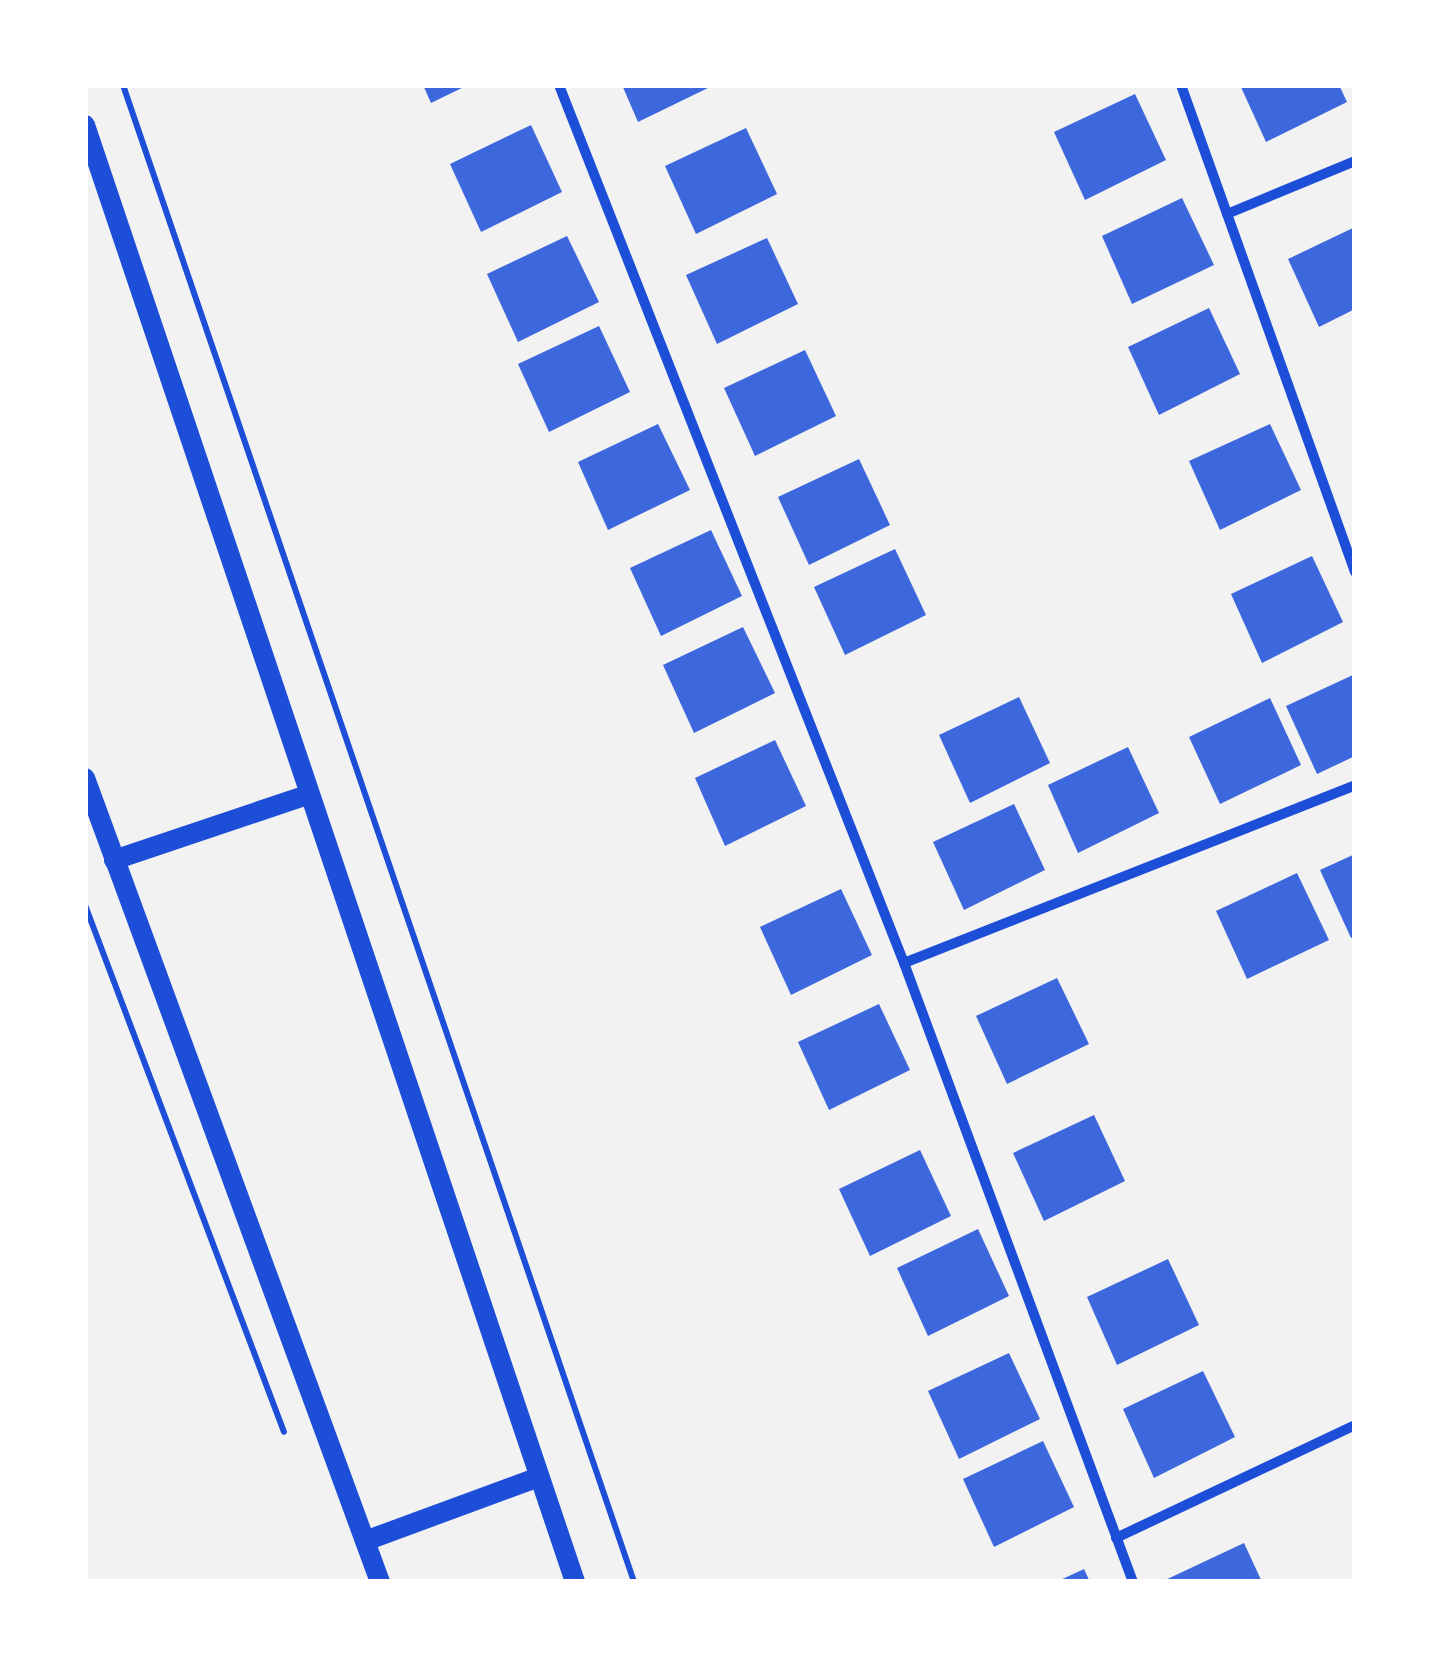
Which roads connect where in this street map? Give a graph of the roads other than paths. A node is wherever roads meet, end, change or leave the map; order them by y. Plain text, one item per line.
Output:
1 (559, 85) edge
2 (1181, 85) edge
3 (85, 125) edge
4 (1355, 161) edge
5 (1227, 214) junction
6 (1355, 572) edge
7 (85, 778) edge
8 (1355, 785) edge
9 (304, 796) junction
10 (114, 860) junction
11 (904, 963) junction
12 (1355, 1426) edge
13 (539, 1477) junction
14 (1116, 1538) junction
15 (365, 1542) junction
16 (380, 1582) edge
17 (574, 1582) edge
18 (1133, 1582) edge

1 - 11 street
2 - 5 street
3 - 9 main road
4 - 5 street
5 - 6 street
7 - 10 main road
8 - 11 street
9 - 10 main road
9 - 13 main road
10 - 15 main road
11 - 14 street
12 - 14 street
13 - 15 main road
13 - 17 main road
14 - 18 street
15 - 16 main road

